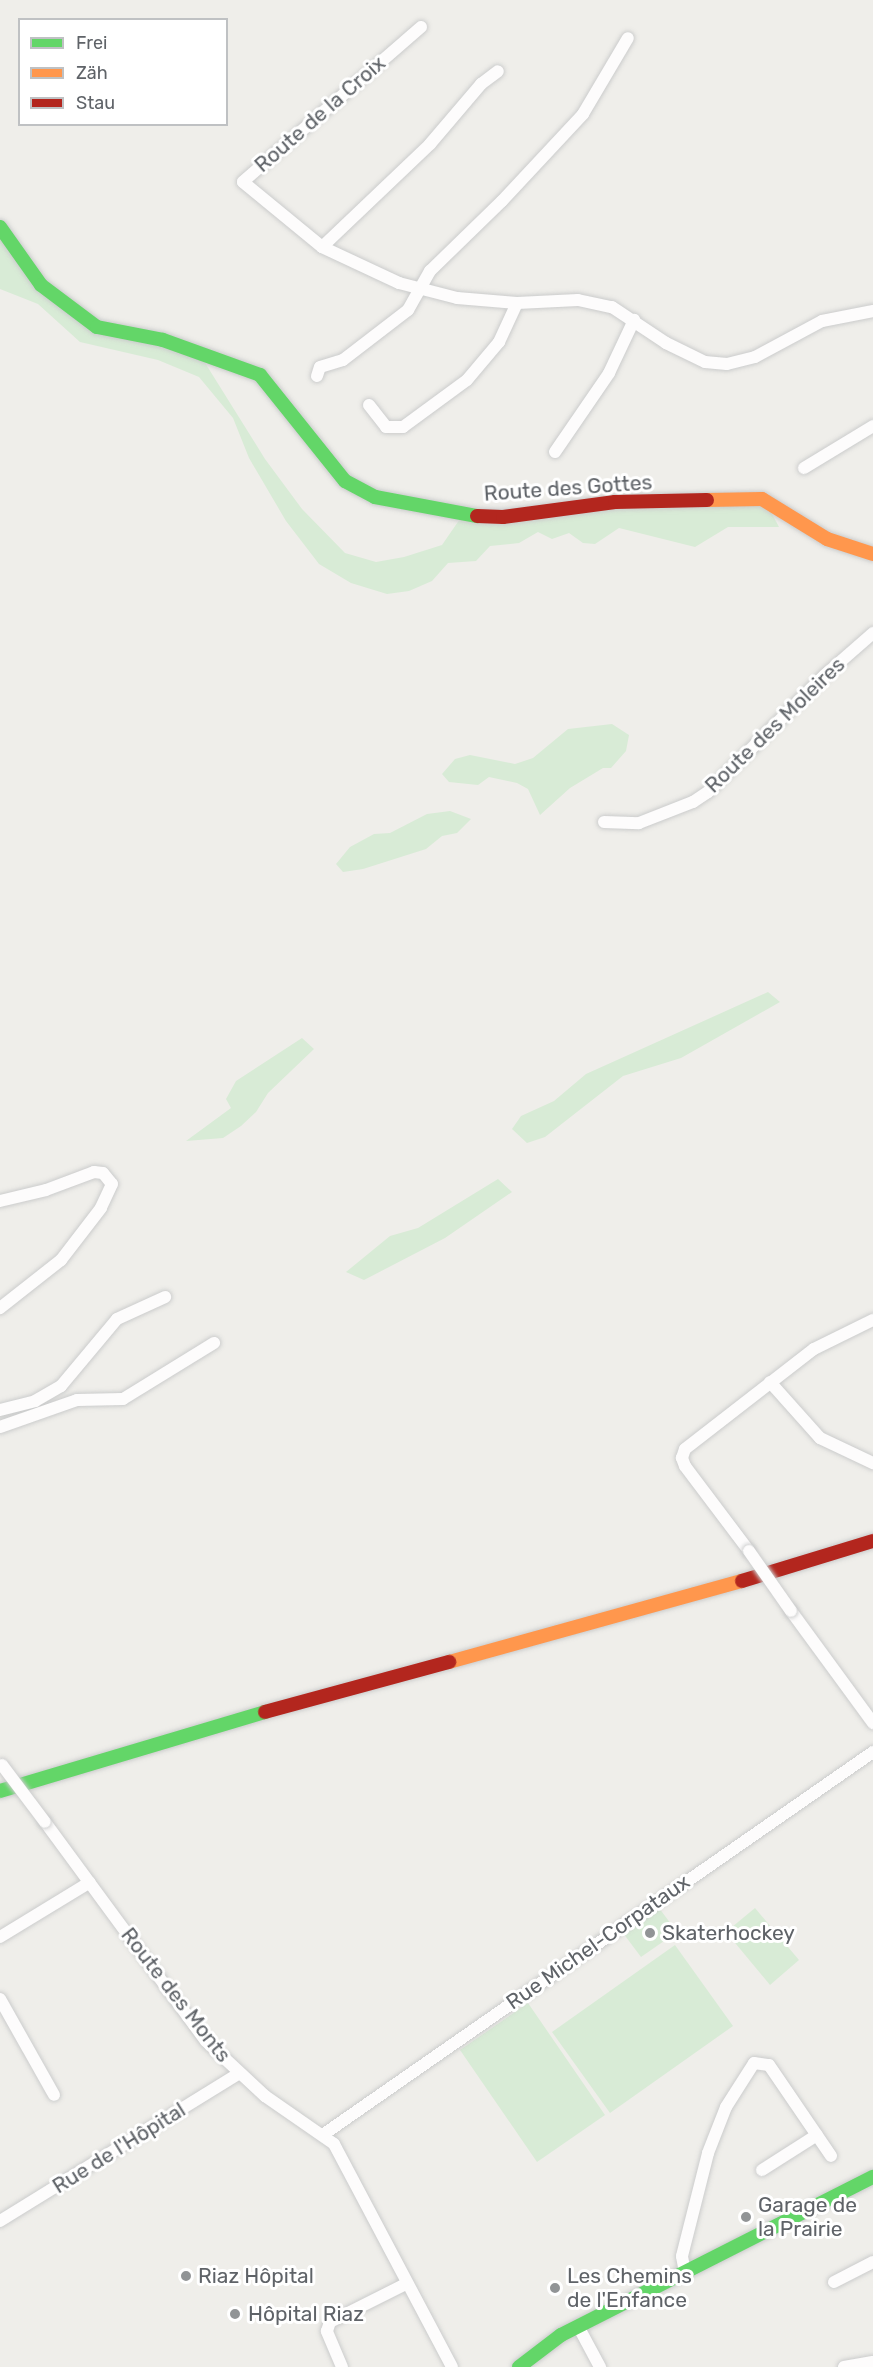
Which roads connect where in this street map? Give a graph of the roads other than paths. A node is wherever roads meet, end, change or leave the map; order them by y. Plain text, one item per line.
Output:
1 (421, 27) dead end
2 (628, 38) dead end
3 (498, 70) dead end
4 (0, 227) edge
5 (322, 247) junction
6 (419, 290) junction
7 (517, 303) junction
8 (873, 310) edge
9 (634, 320) junction
10 (317, 376) dead end
11 (369, 405) dead end
12 (873, 426) edge
13 (555, 452) dead end
14 (804, 468) dead end
15 (873, 555) edge
16 (873, 633) edge
17 (604, 822) dead end
18 (0, 1201) edge
19 (165, 1297) dead end
20 (0, 1308) edge
21 (873, 1320) edge
22 (214, 1343) dead end
23 (770, 1383) junction
24 (0, 1410) edge
25 (0, 1427) edge
26 (873, 1463) edge
27 (873, 1541) edge
28 (792, 1582) dead end
29 (760, 1592) dead end
30 (570, 1644) dead end
31 (873, 1722) edge
32 (873, 1752) edge
33 (1, 1763) edge
34 (0, 1791) edge
35 (0, 1806) edge
36 (90, 1882) junction
37 (0, 1937) edge
38 (0, 1999) edge
39 (238, 2074) junction
40 (54, 2095) dead end
41 (324, 2134) junction
42 (817, 2135) junction
43 (831, 2156) dead end
44 (762, 2170) dead end
45 (872, 2181) edge
46 (0, 2221) edge
47 (873, 2262) edge
48 (685, 2272) junction
49 (834, 2282) dead end
50 (406, 2284) junction
51 (578, 2326) junction
52 (873, 2362) edge
53 (342, 2367) edge
54 (452, 2367) edge
55 (519, 2367) edge
56 (600, 2367) edge
57 (844, 2367) edge

1 - 5 street, Route de la Croix
2 - 6 street
3 - 5 street
4 - 15 main road, Route des Gottes
5 - 6 street, Route de la Croix
6 - 7 street, Route de la Croix
6 - 10 street
7 - 9 street, Route de la Croix
7 - 11 street
8 - 9 street, Route de la Croix
9 - 13 street
12 - 14 street
16 - 17 street, Route des Moleires
18 - 20 street
19 - 24 street
21 - 23 street
22 - 25 street
23 - 26 street
23 - 31 street, bridge
27 - 34 main road
28 - 29 main road
30 - 35 main road
32 - 41 street, Rue Michel-Corpataux
33 - 36 street, Route des Monts, bridge
36 - 37 street
36 - 39 street, Route des Monts
38 - 40 street
39 - 41 street, Route des Monts
39 - 46 street, Rue de l'Hôpital
41 - 50 street, Route des Monts
42 - 43 street
42 - 44 street
42 - 48 street
45 - 48 main road
47 - 49 street
48 - 51 main road
50 - 53 street
50 - 54 street, Route des Monts
51 - 55 main road
51 - 56 street
52 - 57 street

